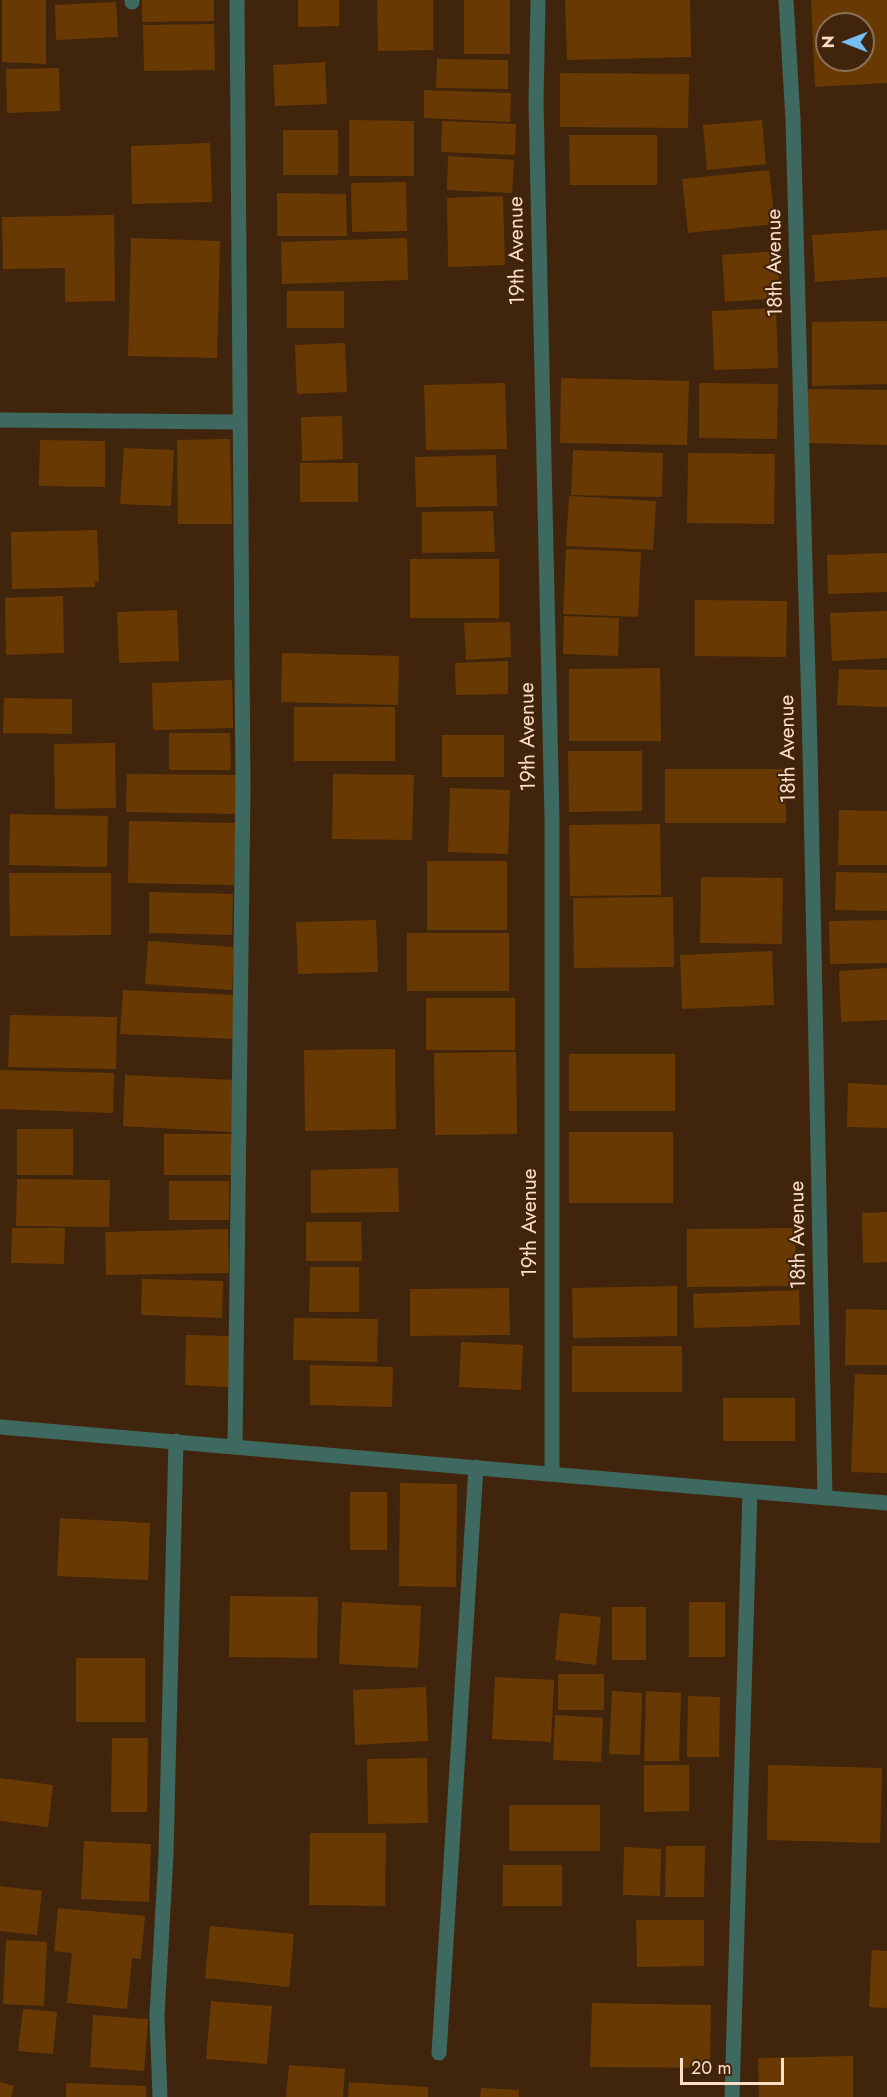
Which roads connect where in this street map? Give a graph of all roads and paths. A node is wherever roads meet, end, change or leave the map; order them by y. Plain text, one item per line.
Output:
1 (237, 0) edge
2 (538, 0) edge
3 (786, 0) edge
4 (0, 420) edge
5 (240, 422) junction
6 (0, 1427) edge
7 (176, 1441) junction
8 (235, 1446) junction
9 (476, 1467) junction
10 (552, 1474) junction
11 (750, 1491) junction
12 (825, 1498) junction
13 (887, 1503) edge
14 (439, 2053) dead end
15 (159, 2097) edge
16 (732, 2097) edge

1 - 5 street
2 - 10 street, 19th Avenue
3 - 12 street, 18th Avenue
4 - 5 street
5 - 8 street
6 - 7 street
7 - 8 street
7 - 15 street
8 - 9 street
9 - 10 street
9 - 14 street
10 - 11 street
11 - 12 street
11 - 16 street
12 - 13 street

